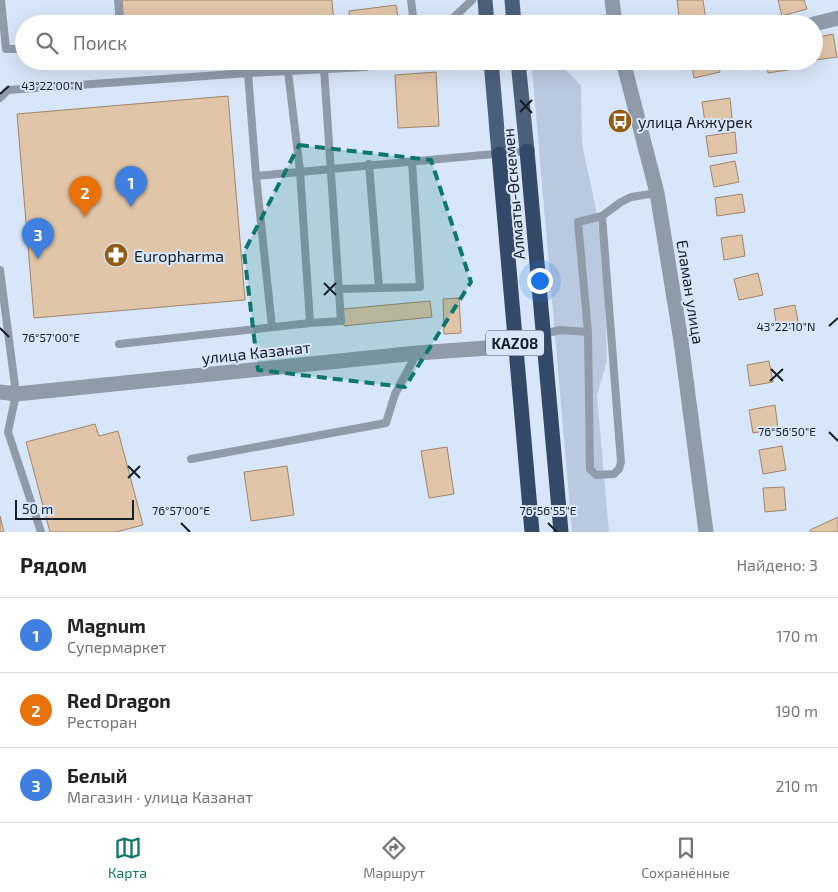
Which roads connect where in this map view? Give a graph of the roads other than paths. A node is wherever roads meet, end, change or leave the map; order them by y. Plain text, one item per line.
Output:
1 (1, 0) edge
2 (118, 0) edge
3 (411, 0) edge
4 (472, 0) edge
5 (485, 0) edge
6 (512, 0) edge
7 (612, 0) edge
8 (119, 15) edge
9 (413, 15) edge
10 (456, 15) edge
11 (486, 15) edge
12 (513, 15) edge
13 (614, 15) edge
14 (838, 18) edge
15 (823, 22) edge
16 (15, 48) edge
17 (306, 70) edge
18 (324, 70) edge
19 (492, 70) edge
20 (519, 70) edge
21 (625, 70) edge
22 (288, 71) junction
23 (248, 73) junction
24 (0, 98) edge
25 (526, 150) junction
26 (499, 154) junction
27 (412, 162) junction
28 (369, 164) junction
29 (332, 168) junction
30 (300, 171) junction
31 (256, 176) junction
32 (657, 193) junction
33 (602, 216) junction
34 (0, 270) edge
35 (379, 288) junction
36 (341, 290) junction
37 (310, 323) junction
38 (272, 327) junction
39 (588, 332) junction
40 (543, 334) junction
41 (119, 344) dead end
42 (515, 346) junction
43 (417, 352) junction
44 (0, 392) edge
45 (16, 394) junction
46 (191, 459) dead end
47 (40, 532) edge
48 (532, 532) edge
49 (561, 532) edge
50 (706, 532) edge

1 - 16 lane
2 - 8 lane
3 - 9 lane
4 - 10 lane
5 - 11 main road
6 - 12 main road
7 - 13 street
14 - 15 street
17 - 22 lane
18 - 29 lane
19 - 26 main road, Алматы-Өскемен / KAZ08
20 - 25 main road, Алматы-Өскемен / KAZ08
21 - 32 street, Еламан улица
22 - 23 lane
22 - 30 lane
23 - 24 lane
23 - 31 lane
25 - 26 lane
25 - 40 highway, Алматы-Өскемен / KAZ08
26 - 27 lane
26 - 42 highway, Алматы-Өскемен / KAZ08
27 - 28 lane
27 - 35 lane
28 - 29 lane
28 - 35 lane
29 - 30 lane
29 - 36 lane
30 - 31 lane
30 - 37 lane
31 - 38 lane
32 - 33 lane
32 - 50 street, Еламан улица
33 - 39 lane
33 - 39 lane
34 - 45 lane
35 - 36 lane
36 - 37 lane
37 - 38 lane
38 - 41 lane
39 - 40 lane
40 - 49 highway, Алматы-Өскемен / KAZ08
42 - 43 street, улица Казанат
42 - 48 highway, Алматы-Өскемен / KAZ08
43 - 45 street, улица Казанат
43 - 46 lane
44 - 45 street, улица Казанат
45 - 47 lane

